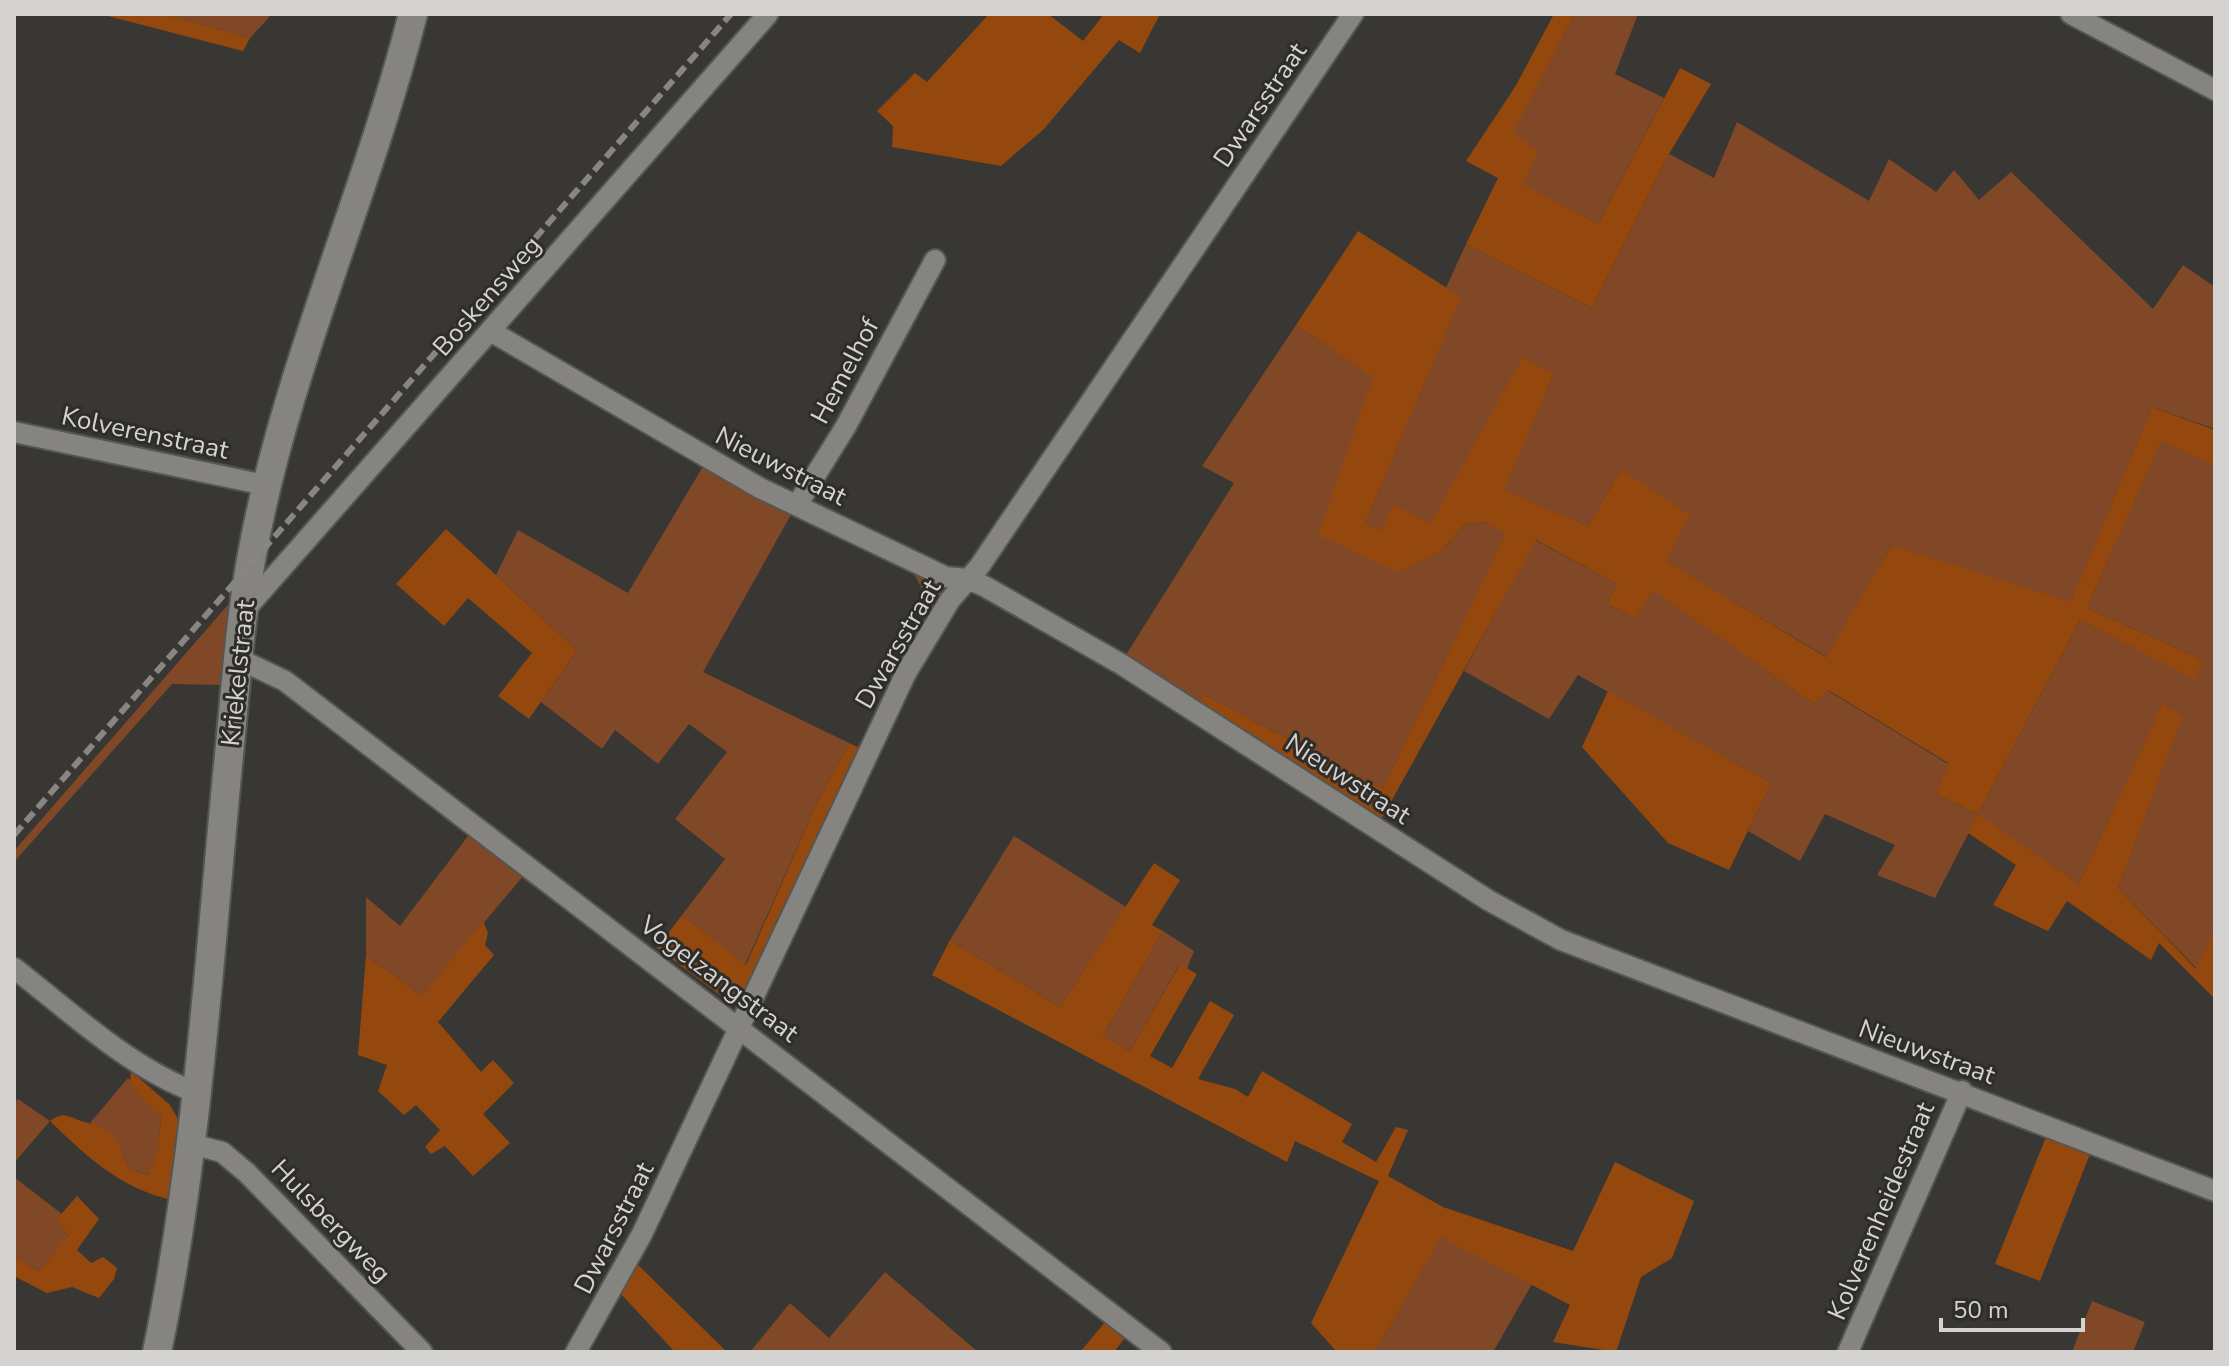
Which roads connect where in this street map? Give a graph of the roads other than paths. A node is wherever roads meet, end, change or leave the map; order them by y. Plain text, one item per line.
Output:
1 (413, 14) edge
2 (768, 14) edge
3 (1353, 14) edge
4 (2071, 14) edge
5 (2215, 90) edge
6 (935, 260) dead end
7 (492, 332) junction
8 (14, 432) edge
9 (265, 485) junction
10 (797, 505) junction
11 (967, 579) junction
12 (244, 611) junction
13 (239, 659) junction
14 (14, 968) edge
15 (739, 1027) junction
16 (1962, 1091) junction
17 (197, 1093) junction
18 (191, 1144) junction
19 (2215, 1191) edge
20 (157, 1352) edge
21 (422, 1352) edge
22 (576, 1352) edge
23 (1161, 1352) edge
24 (1848, 1352) edge

1 - 9 street, Kriekelstraat
2 - 7 street, Boskensweg
3 - 11 street, Dwarsstraat
4 - 5 street
6 - 10 street, Hemelhof
7 - 10 street, Nieuwstraat
7 - 12 street, Boskensweg
8 - 9 street, Kolverenstraat
9 - 12 street, Kriekelstraat
10 - 11 street, Nieuwstraat
11 - 15 street, Dwarsstraat
11 - 16 street, Nieuwstraat
12 - 13 street, Kriekelstraat
13 - 15 street, Vogelzangstraat
13 - 17 street, Kriekelstraat
14 - 17 street
15 - 22 street, Dwarsstraat
15 - 23 street, Vogelzangstraat
16 - 19 street, Nieuwstraat
16 - 24 street, Kolverenheidestraat
17 - 18 street, Kriekelstraat
18 - 20 street, Kriekelstraat
18 - 21 street, Hulsbergweg

